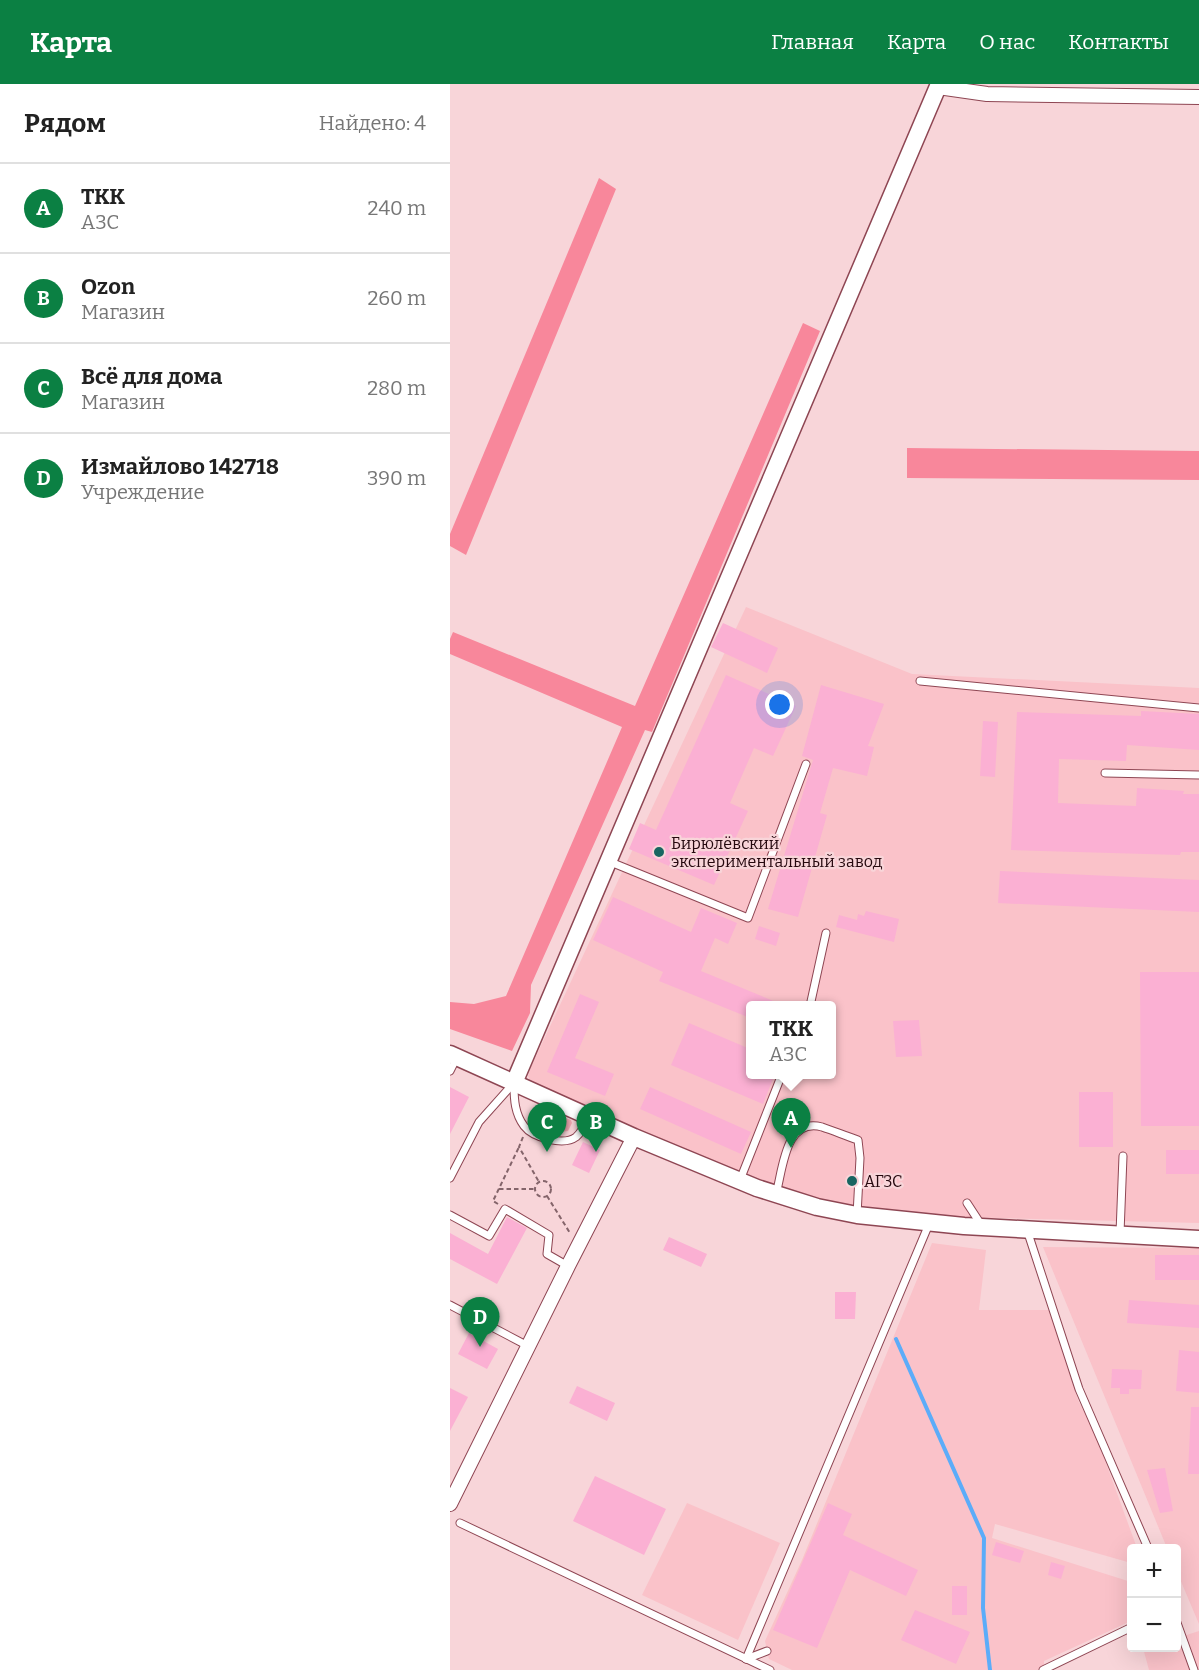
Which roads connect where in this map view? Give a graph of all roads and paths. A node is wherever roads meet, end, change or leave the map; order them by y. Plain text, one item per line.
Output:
1 (938, 86) edge
2 (1199, 97) edge
3 (920, 681) dead end
4 (1199, 708) edge
5 (806, 764) dead end
6 (1105, 773) dead end
7 (1199, 775) edge
8 (608, 861) junction
9 (826, 933) dead end
10 (811, 1001) edge
11 (452, 1060) edge
12 (780, 1079) edge
13 (514, 1083) junction
14 (589, 1116) junction
15 (526, 1129) junction
16 (634, 1137) junction
17 (519, 1147) junction
18 (1123, 1156) dead end
19 (450, 1178) edge
20 (740, 1180) junction
21 (539, 1182) junction
22 (500, 1189) junction
23 (535, 1189) junction
24 (776, 1194) junction
25 (547, 1196) junction
26 (966, 1203) dead end
27 (505, 1209) junction
28 (450, 1215) edge
29 (857, 1215) junction
30 (930, 1223) junction
31 (984, 1228) junction
32 (1027, 1230) junction
33 (1120, 1233) junction
34 (1199, 1239) edge
35 (578, 1246) junction
36 (568, 1266) junction
37 (450, 1305) edge
38 (528, 1346) junction
39 (452, 1496) edge
40 (460, 1523) dead end
41 (1146, 1544) edge
42 (1127, 1629) edge
43 (1181, 1634) edge
44 (767, 1652) dead end
45 (746, 1659) junction
46 (770, 1670) edge
47 (1044, 1670) edge
48 (1194, 1670) edge

1 - 2 street
1 - 8 street
3 - 4 lane
5 - 8 lane
6 - 7 lane
8 - 13 street
9 - 10 lane
11 - 13 street
12 - 20 lane
13 - 14 street
13 - 15 lane
13 - 19 lane
14 - 15 lane
14 - 16 street
15 - 17 path
16 - 20 street
16 - 35 street
17 - 21 path
17 - 22 path
18 - 33 lane
20 - 24 street
21 - 23 path
21 - 25 path
22 - 23 path
22 - 27 path
23 - 25 path
24 - 29 street
24 - 29 lane
25 - 35 path
26 - 31 lane
27 - 28 lane
27 - 36 lane
29 - 30 street
30 - 31 street
30 - 45 lane
31 - 32 street
32 - 33 street
32 - 41 lane
33 - 34 street
35 - 36 street
36 - 38 street
37 - 38 lane
38 - 39 street
40 - 45 lane
42 - 47 lane
43 - 48 lane
44 - 45 lane
45 - 46 lane

